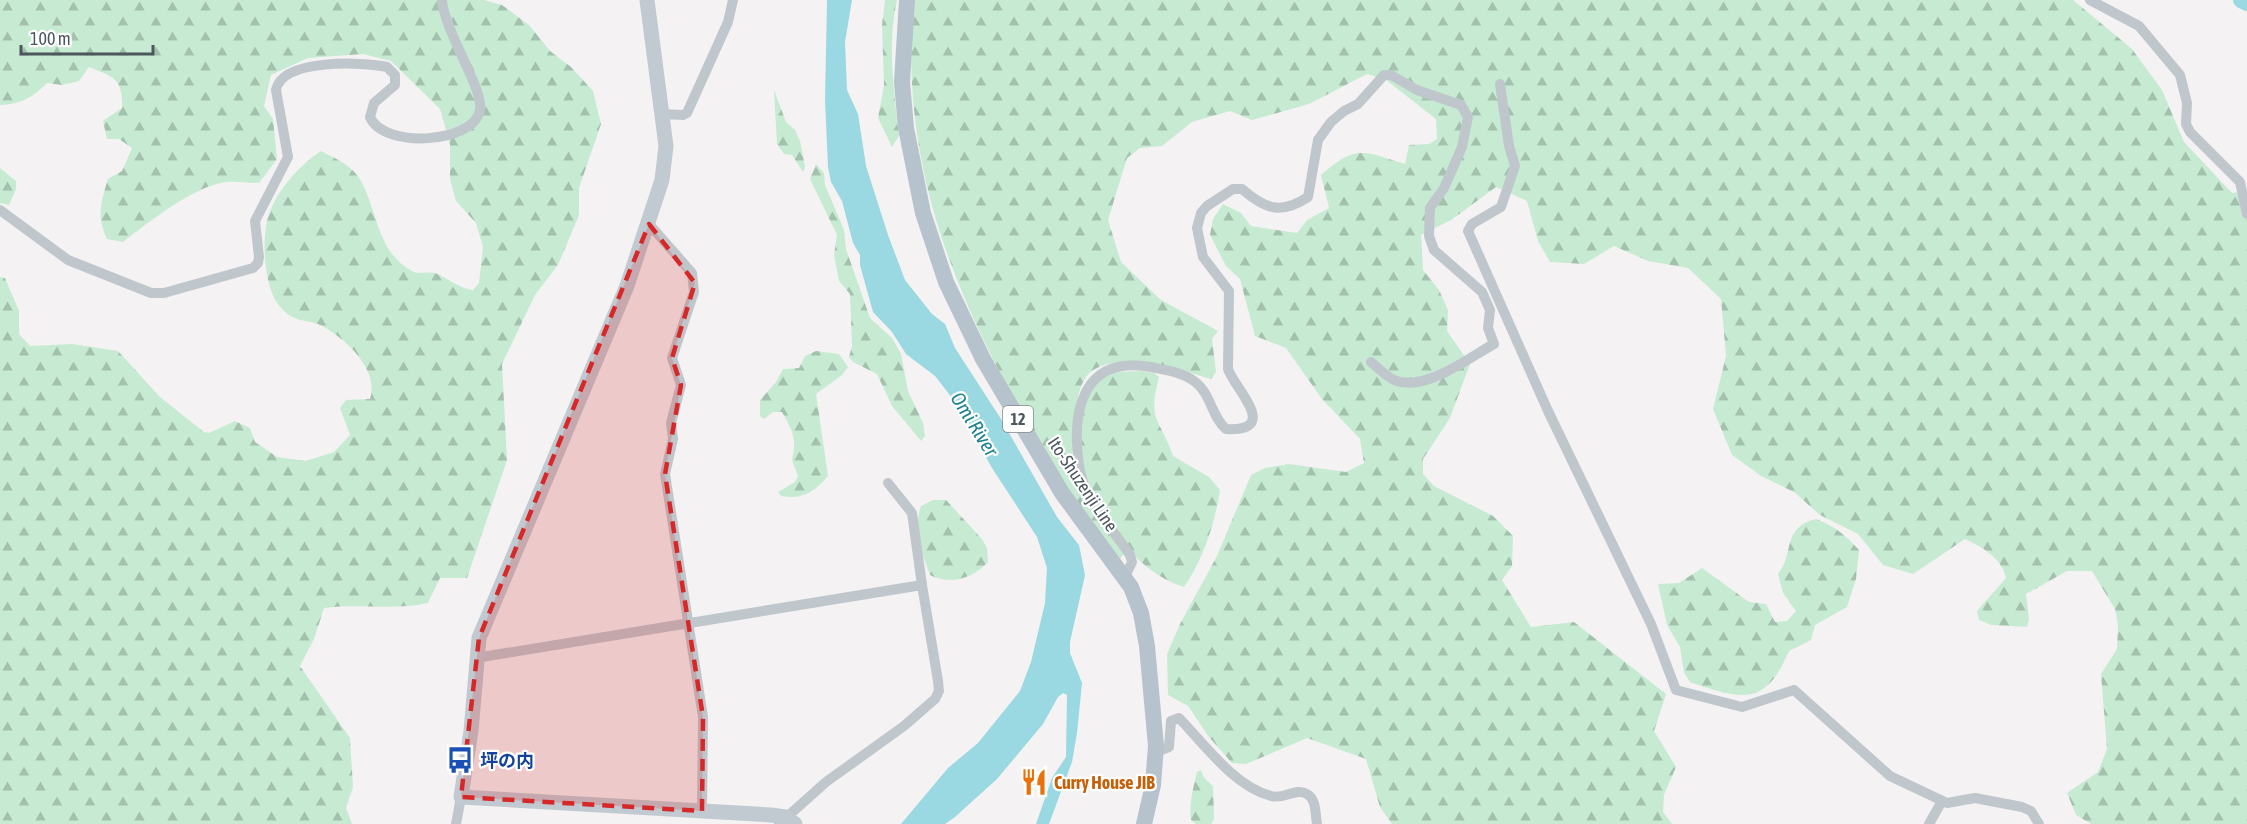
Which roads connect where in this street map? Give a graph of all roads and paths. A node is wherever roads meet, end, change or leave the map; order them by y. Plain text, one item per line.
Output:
1 (442, 0) edge
2 (647, 0) edge
3 (733, 0) edge
4 (907, 0) edge
5 (2090, 0) edge
6 (1500, 84) dead end
7 (662, 114) junction
8 (0, 210) edge
9 (2247, 214) edge
10 (648, 224) junction
11 (1371, 362) dead end
12 (888, 483) dead end
13 (1125, 578) junction
14 (922, 585) junction
15 (688, 625) junction
16 (476, 658) junction
17 (1156, 752) junction
18 (461, 797) junction
19 (1942, 801) junction
20 (702, 811) junction
21 (786, 822) edge
22 (456, 824) edge
23 (1144, 824) edge
24 (1317, 824) edge
25 (1929, 824) edge
26 (2039, 824) edge

1 - 8 street
2 - 7 street
3 - 7 street
4 - 13 main road, Ito-Shuzenji Line / 12
5 - 9 street
6 - 19 street
7 - 10 street
10 - 15 street
10 - 16 street
11 - 13 street
12 - 14 street
13 - 17 main road, Ito-Shuzenji Line / 12
14 - 15 street
14 - 21 street
15 - 16 street
15 - 20 street
16 - 18 street
17 - 23 main road, Ito-Shuzenji Line / 12
17 - 24 street
18 - 20 street
18 - 22 street
19 - 25 street
19 - 26 street
20 - 21 street

